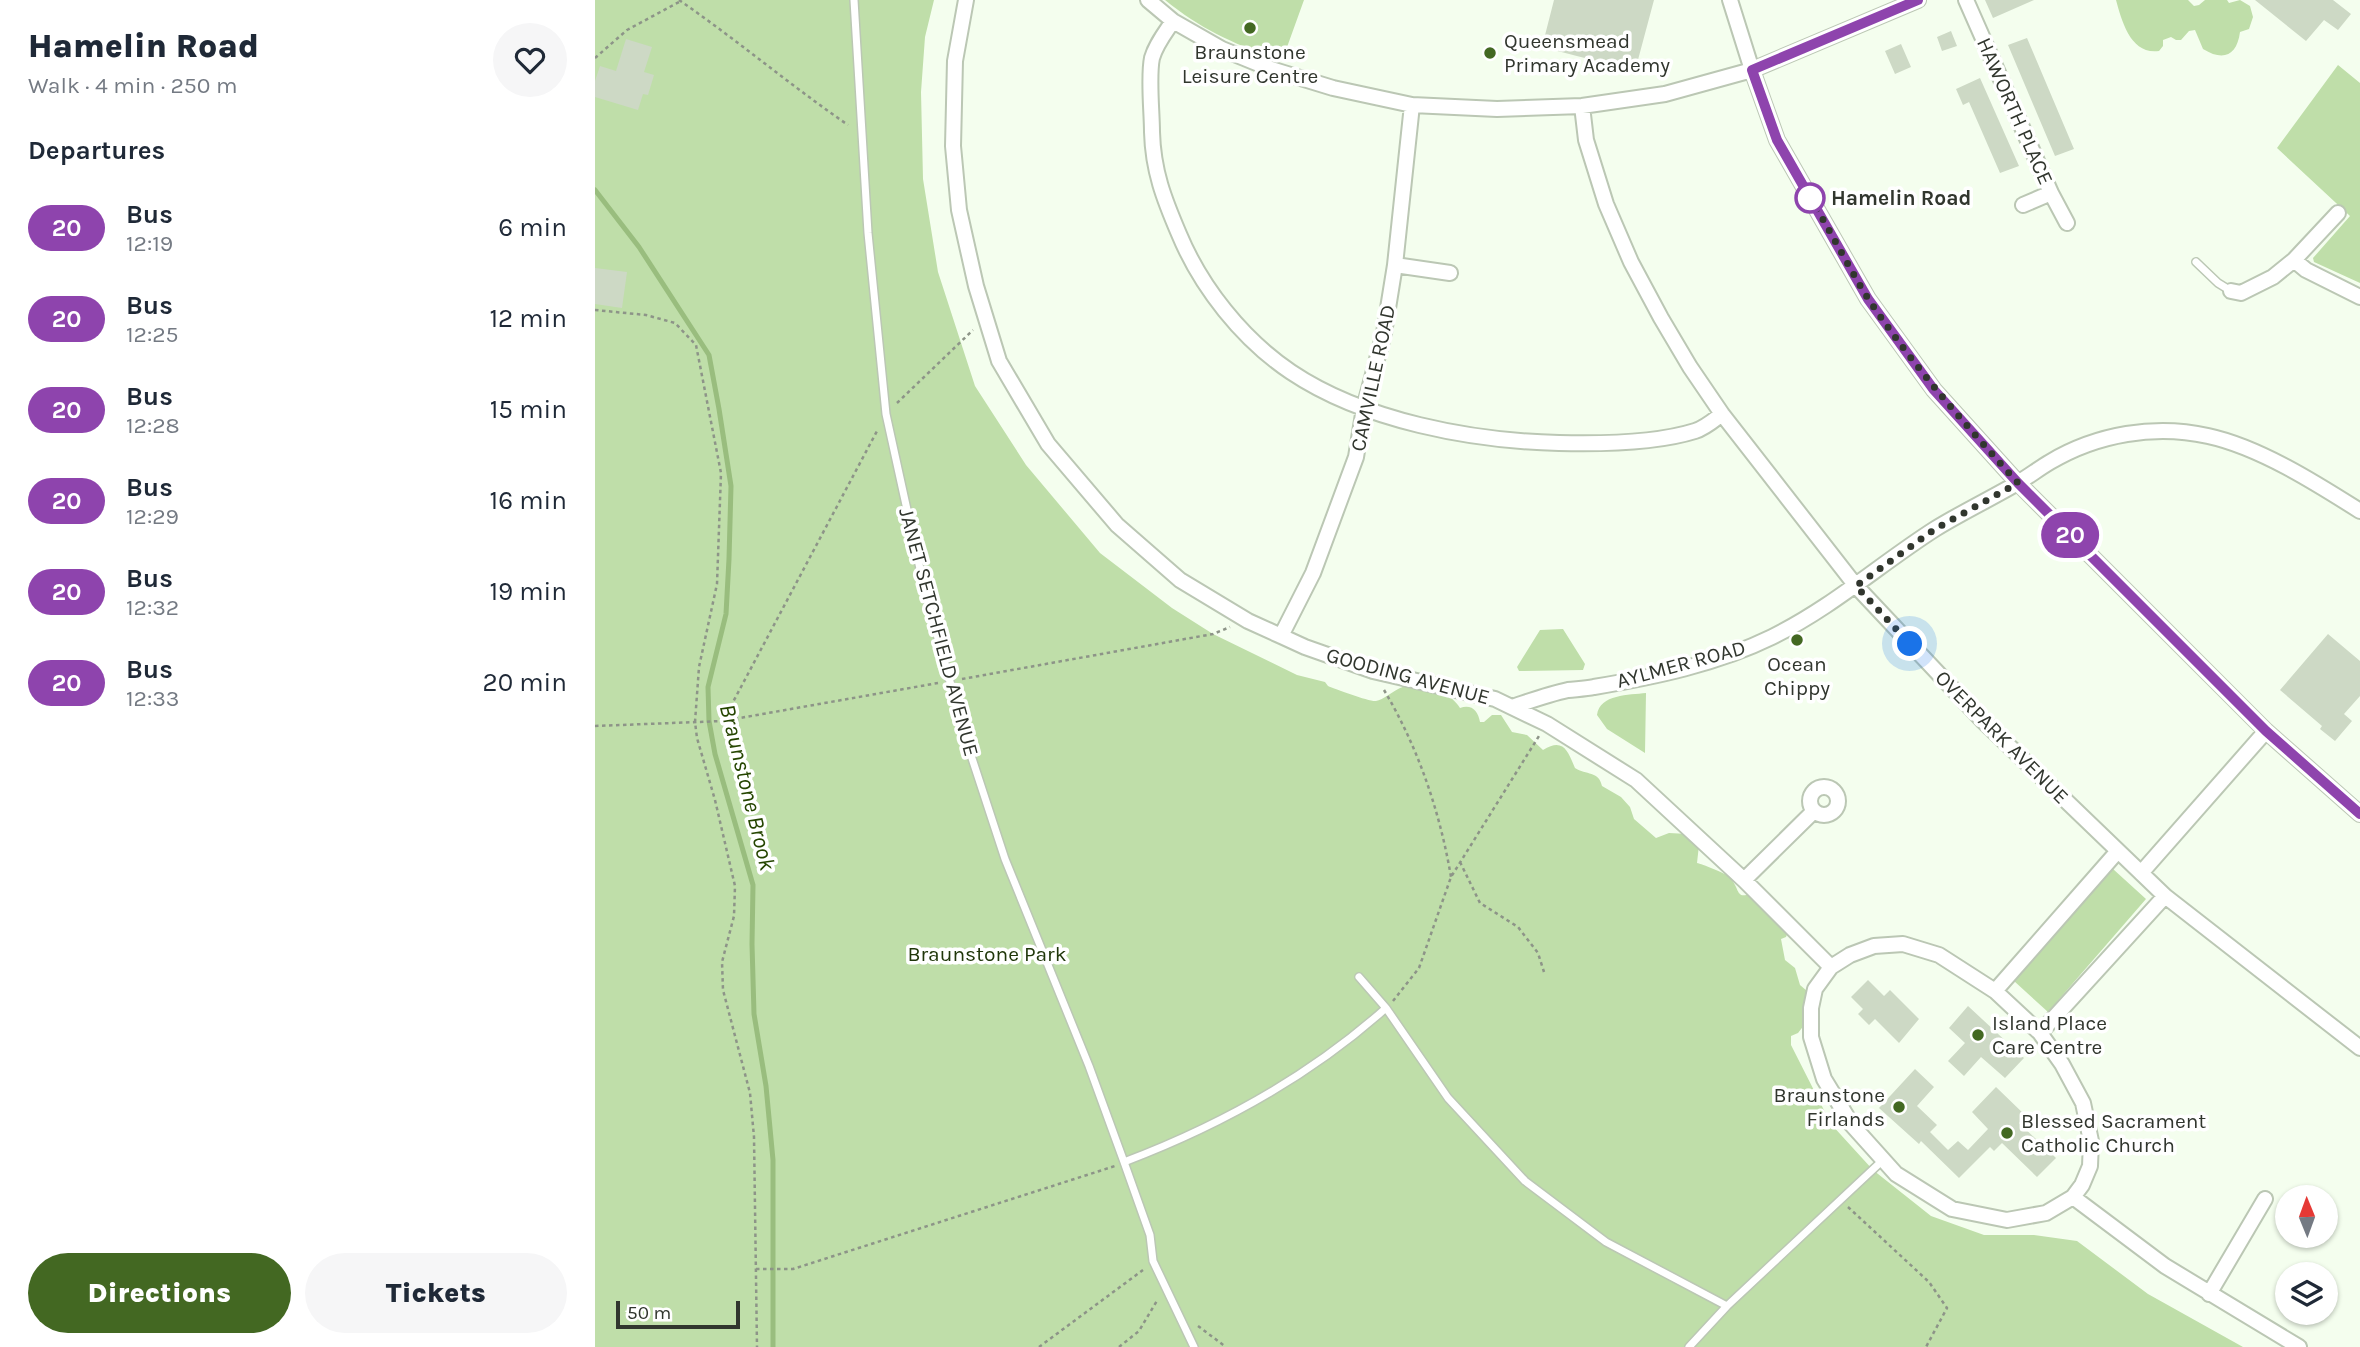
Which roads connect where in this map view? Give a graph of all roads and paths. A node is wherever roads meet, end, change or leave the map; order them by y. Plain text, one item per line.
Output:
1 (681, 0) edge
2 (854, 0) edge
3 (965, 0) edge
4 (1148, 0) edge
5 (1730, 0) edge
6 (1918, 0) edge
7 (1966, 0) edge
8 (1889, 6) edge
9 (1173, 21) junction
10 (595, 58) edge
11 (1752, 70) junction
12 (1412, 105) junction
13 (1582, 106) junction
14 (862, 134) junction
15 (2051, 193) junction
16 (2023, 205) dead end
17 (2338, 213) dead end
18 (2067, 223) dead end
19 (2294, 260) junction
20 (2196, 262) dead end
21 (1395, 265) junction
22 (1450, 273) dead end
23 (2231, 291) joint
24 (2360, 297) edge
25 (595, 310) edge
26 (985, 318) junction
27 (1364, 408) junction
28 (886, 414) junction
29 (1722, 414) junction
30 (2018, 483) junction
31 (2360, 511) edge
32 (1856, 586) junction
33 (1248, 621) junction
34 (1281, 636) junction
35 (1373, 671) junction
36 (949, 681) junction
37 (1512, 707) junction
38 (723, 721) junction
39 (695, 722) junction
40 (1547, 724) junction
41 (595, 726) edge
42 (2266, 731) junction
43 (1814, 811) dead end
44 (2360, 814) edge
45 (2117, 852) junction
46 (1460, 862) junction
47 (2141, 873) junction
48 (1451, 877) junction
49 (1744, 880) junction
50 (2165, 896) junction
51 (1831, 967) junction
52 (1543, 972) dead end
53 (1359, 977) dead end
54 (1995, 990) junction
55 (1386, 1008) junction
56 (2040, 1033) junction
57 (2360, 1048) edge
58 (1884, 1160) junction
59 (1124, 1163) junction
60 (2073, 1197) junction
61 (2265, 1199) dead end
62 (1840, 1200) junction
63 (1153, 1261) junction
64 (756, 1269) junction
65 (1165, 1287) junction
66 (2209, 1294) junction
67 (1727, 1306) junction
68 (1196, 1325) dead end
69 (757, 1347) edge
70 (1039, 1347) edge
71 (1119, 1347) edge
72 (1194, 1347) edge
73 (1226, 1347) edge
74 (1689, 1347) edge
75 (1926, 1347) edge
76 (2299, 1347) edge

1 - 10 path
1 - 14 path
2 - 14 lane, JANET SETCHFIELD AVENUE
3 - 26 street, GOODING AVENUE
4 - 9 street
5 - 11 street
6 - 8 street
7 - 15 street, HAWORTH PLACE
8 - 11 street
9 - 12 street
9 - 27 street
11 - 13 street
11 - 30 street
12 - 13 street
12 - 21 street, CAMVILLE ROAD
13 - 29 street, OVERPARK AVENUE
14 - 28 lane, JANET SETCHFIELD AVENUE
15 - 16 street, HAWORTH PLACE
15 - 18 street
17 - 19 street
19 - 23 street
19 - 24 street
20 - 23 lane
21 - 22 street
21 - 27 street, CAMVILLE ROAD
25 - 39 path
26 - 28 path
26 - 33 street, GOODING AVENUE
27 - 29 street
27 - 34 street, CAMVILLE ROAD
28 - 36 lane, JANET SETCHFIELD AVENUE
28 - 38 path
29 - 32 street, OVERPARK AVENUE
30 - 31 street, AYLMER ROAD
30 - 32 street, AYLMER ROAD
30 - 42 street
32 - 37 street, AYLMER ROAD
32 - 45 street, OVERPARK AVENUE
33 - 34 street, GOODING AVENUE
33 - 36 path
34 - 35 street, GOODING AVENUE
35 - 37 street, GOODING AVENUE
35 - 48 path
36 - 38 path
36 - 59 lane, JANET SETCHFIELD AVENUE
37 - 40 street, GOODING AVENUE
38 - 39 path
39 - 41 path
39 - 64 path
40 - 46 path
40 - 49 street, GOODING AVENUE
42 - 44 street
42 - 47 street
43 - 49 street
45 - 47 street, OVERPARK AVENUE
45 - 54 street
46 - 48 path
46 - 52 path
47 - 50 street, OVERPARK AVENUE
48 - 55 path
49 - 51 street, GOODING AVENUE
50 - 56 street
50 - 57 street, OVERPARK AVENUE
51 - 54 street
51 - 58 street
53 - 55 lane
54 - 56 street
55 - 59 lane
55 - 67 lane
56 - 60 street
58 - 60 street
58 - 62 lane
59 - 63 lane, JANET SETCHFIELD AVENUE
59 - 64 path
60 - 66 street
61 - 66 street
62 - 67 lane
62 - 75 path
63 - 65 lane, JANET SETCHFIELD AVENUE
63 - 70 path
64 - 69 path
65 - 71 path
65 - 72 lane, JANET SETCHFIELD AVENUE
66 - 76 street
67 - 74 lane
68 - 73 path

